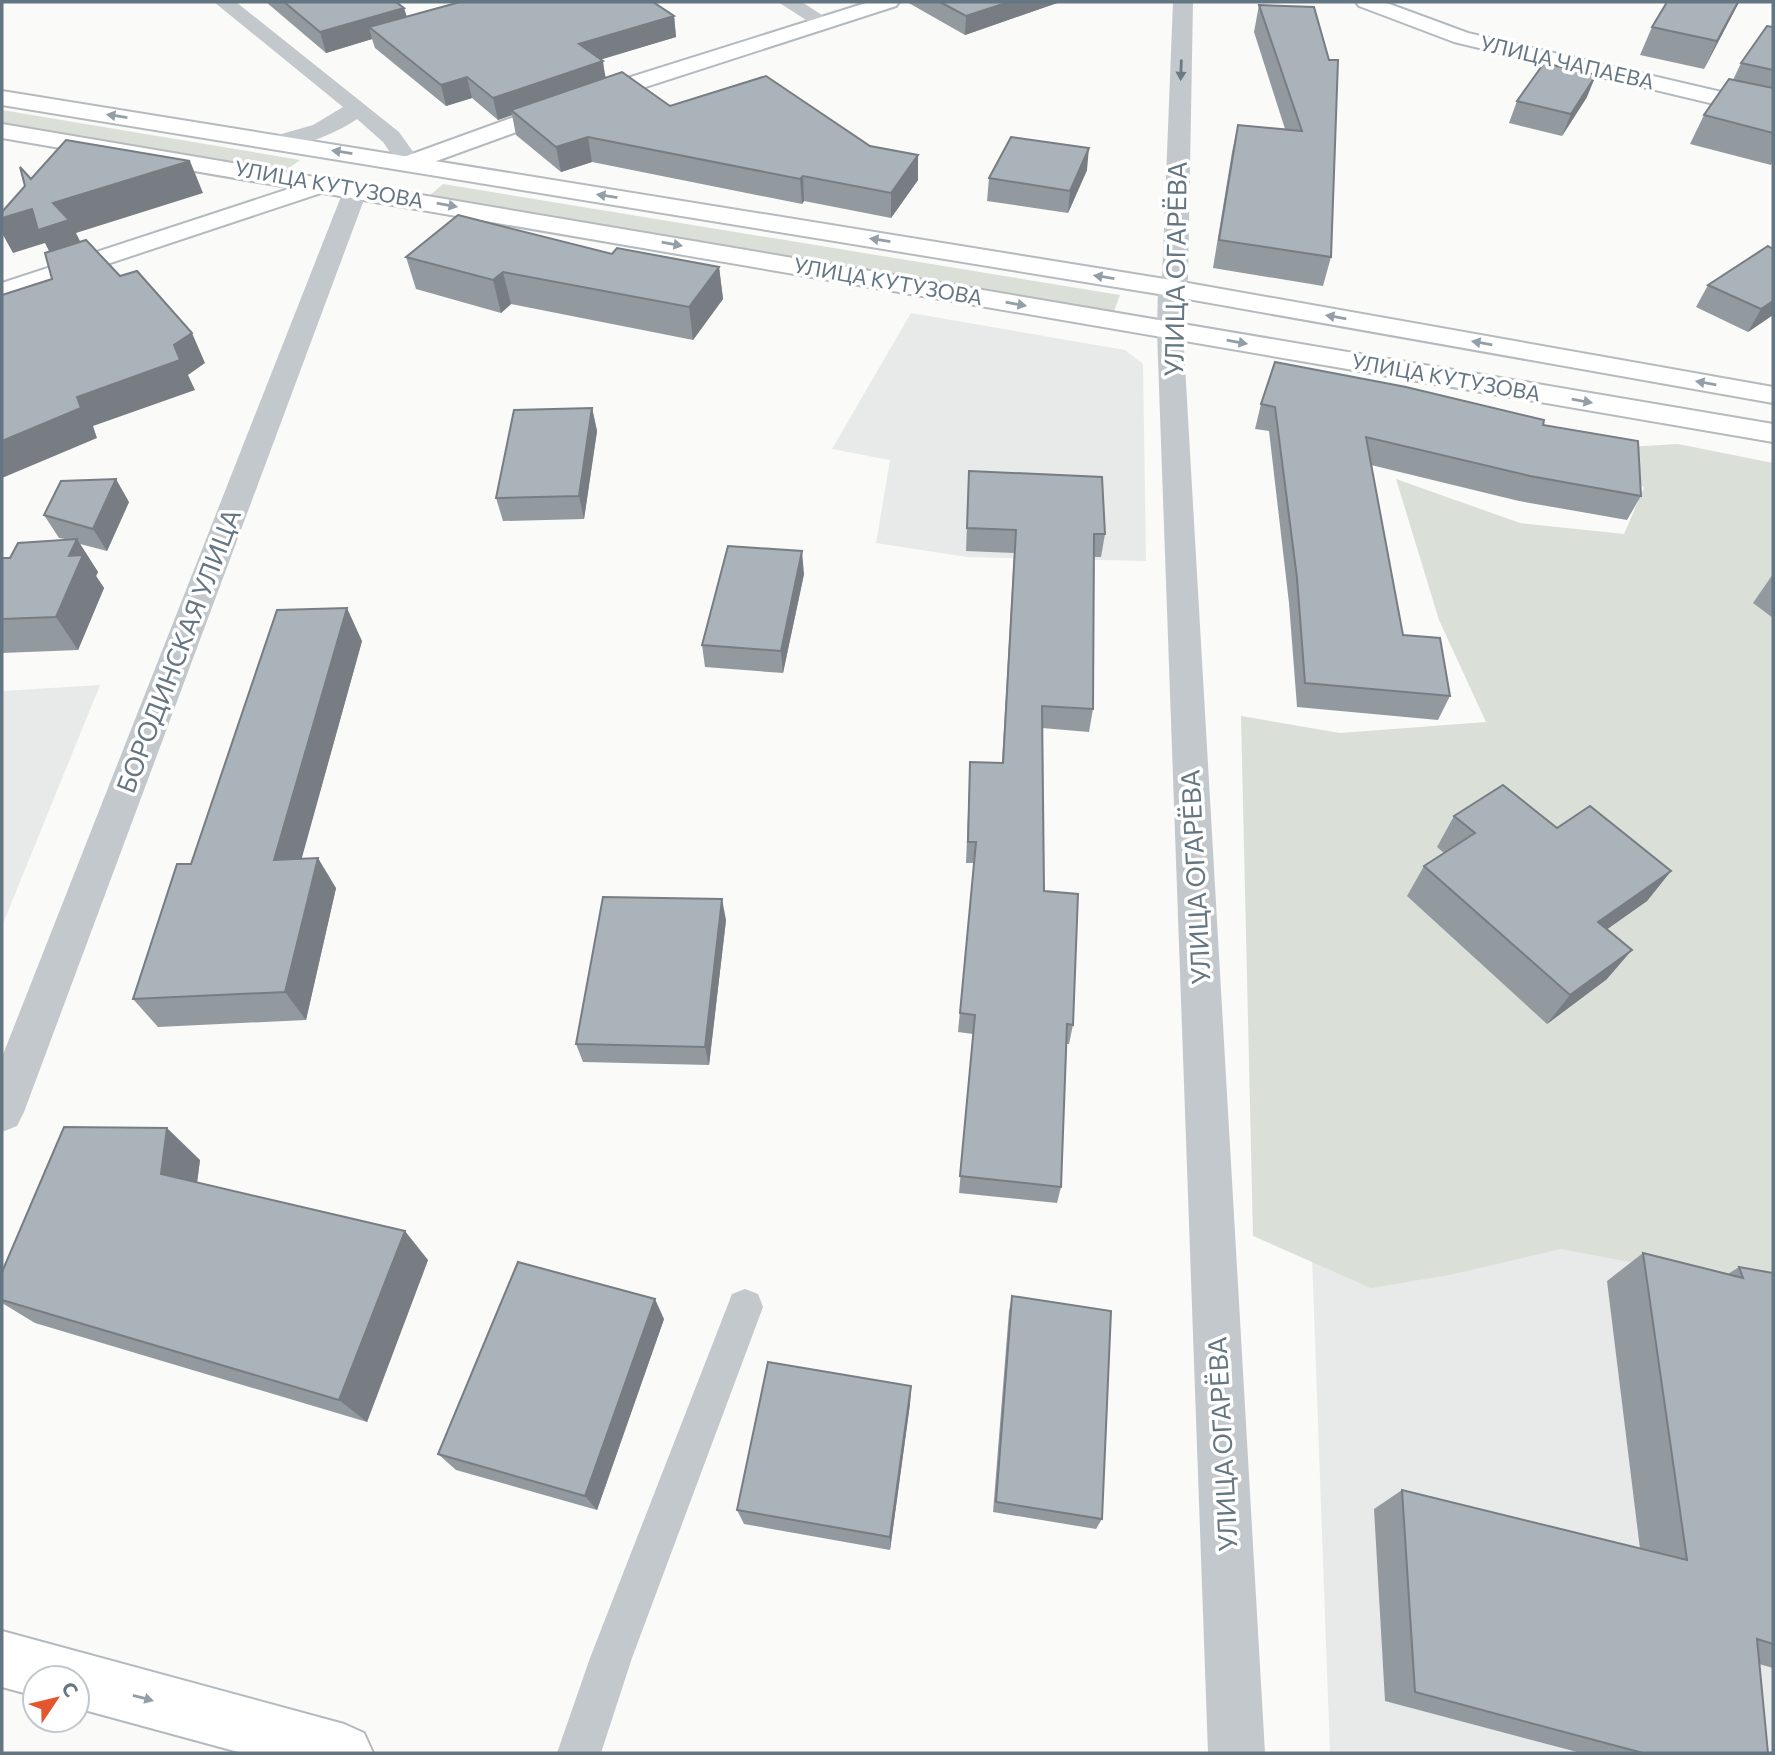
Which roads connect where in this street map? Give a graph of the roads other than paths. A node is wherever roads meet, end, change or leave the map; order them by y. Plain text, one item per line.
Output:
1 (224, 2) edge
2 (788, 2) edge
3 (889, 2) edge
4 (1183, 2) edge
5 (1366, 2) edge
6 (824, 23) junction
7 (2, 98) edge
8 (356, 107) junction
9 (1773, 111) edge
10 (2, 131) edge
11 (279, 142) junction
12 (409, 163) junction
13 (340, 187) junction
14 (1171, 288) junction
15 (2, 291) edge
16 (1170, 331) junction
17 (1773, 395) edge
18 (1773, 433) edge
19 (2, 1112) edge
20 (745, 1307) dead end
21 (2, 1659) edge
22 (21, 1664) edge
23 (91, 1684) edge
24 (344, 1753) edge
25 (579, 1753) edge
26 (1237, 1753) edge

1 - 8 street
2 - 6 street
3 - 6 main road
4 -> 14 street, УЛИЦА ОГАРЁВА
5 - 9 main road, УЛИЦА ЧАПАЕВА
6 - 12 main road
11 -> 7 main road, УЛИЦА КУТУЗОВА
8 - 11 street
8 - 12 street
10 - 13 main road, УЛИЦА КУТУЗОВА
12 -> 11 main road, УЛИЦА КУТУЗОВА
14 -> 12 main road, УЛИЦА КУТУЗОВА
13 - 15 main road
13 -> 16 main road, УЛИЦА КУТУЗОВА
13 - 19 street, БОРОДИНСКАЯ УЛИЦА
14 - 16 street, УЛИЦА ОГАРЁВА
17 -> 14 main road, УЛИЦА КУТУЗОВА
16 -> 18 main road, УЛИЦА КУТУЗОВА
16 - 26 street, УЛИЦА ОГАРЁВА
20 - 25 lane
21 - 22 main road
23 -> 24 main road

